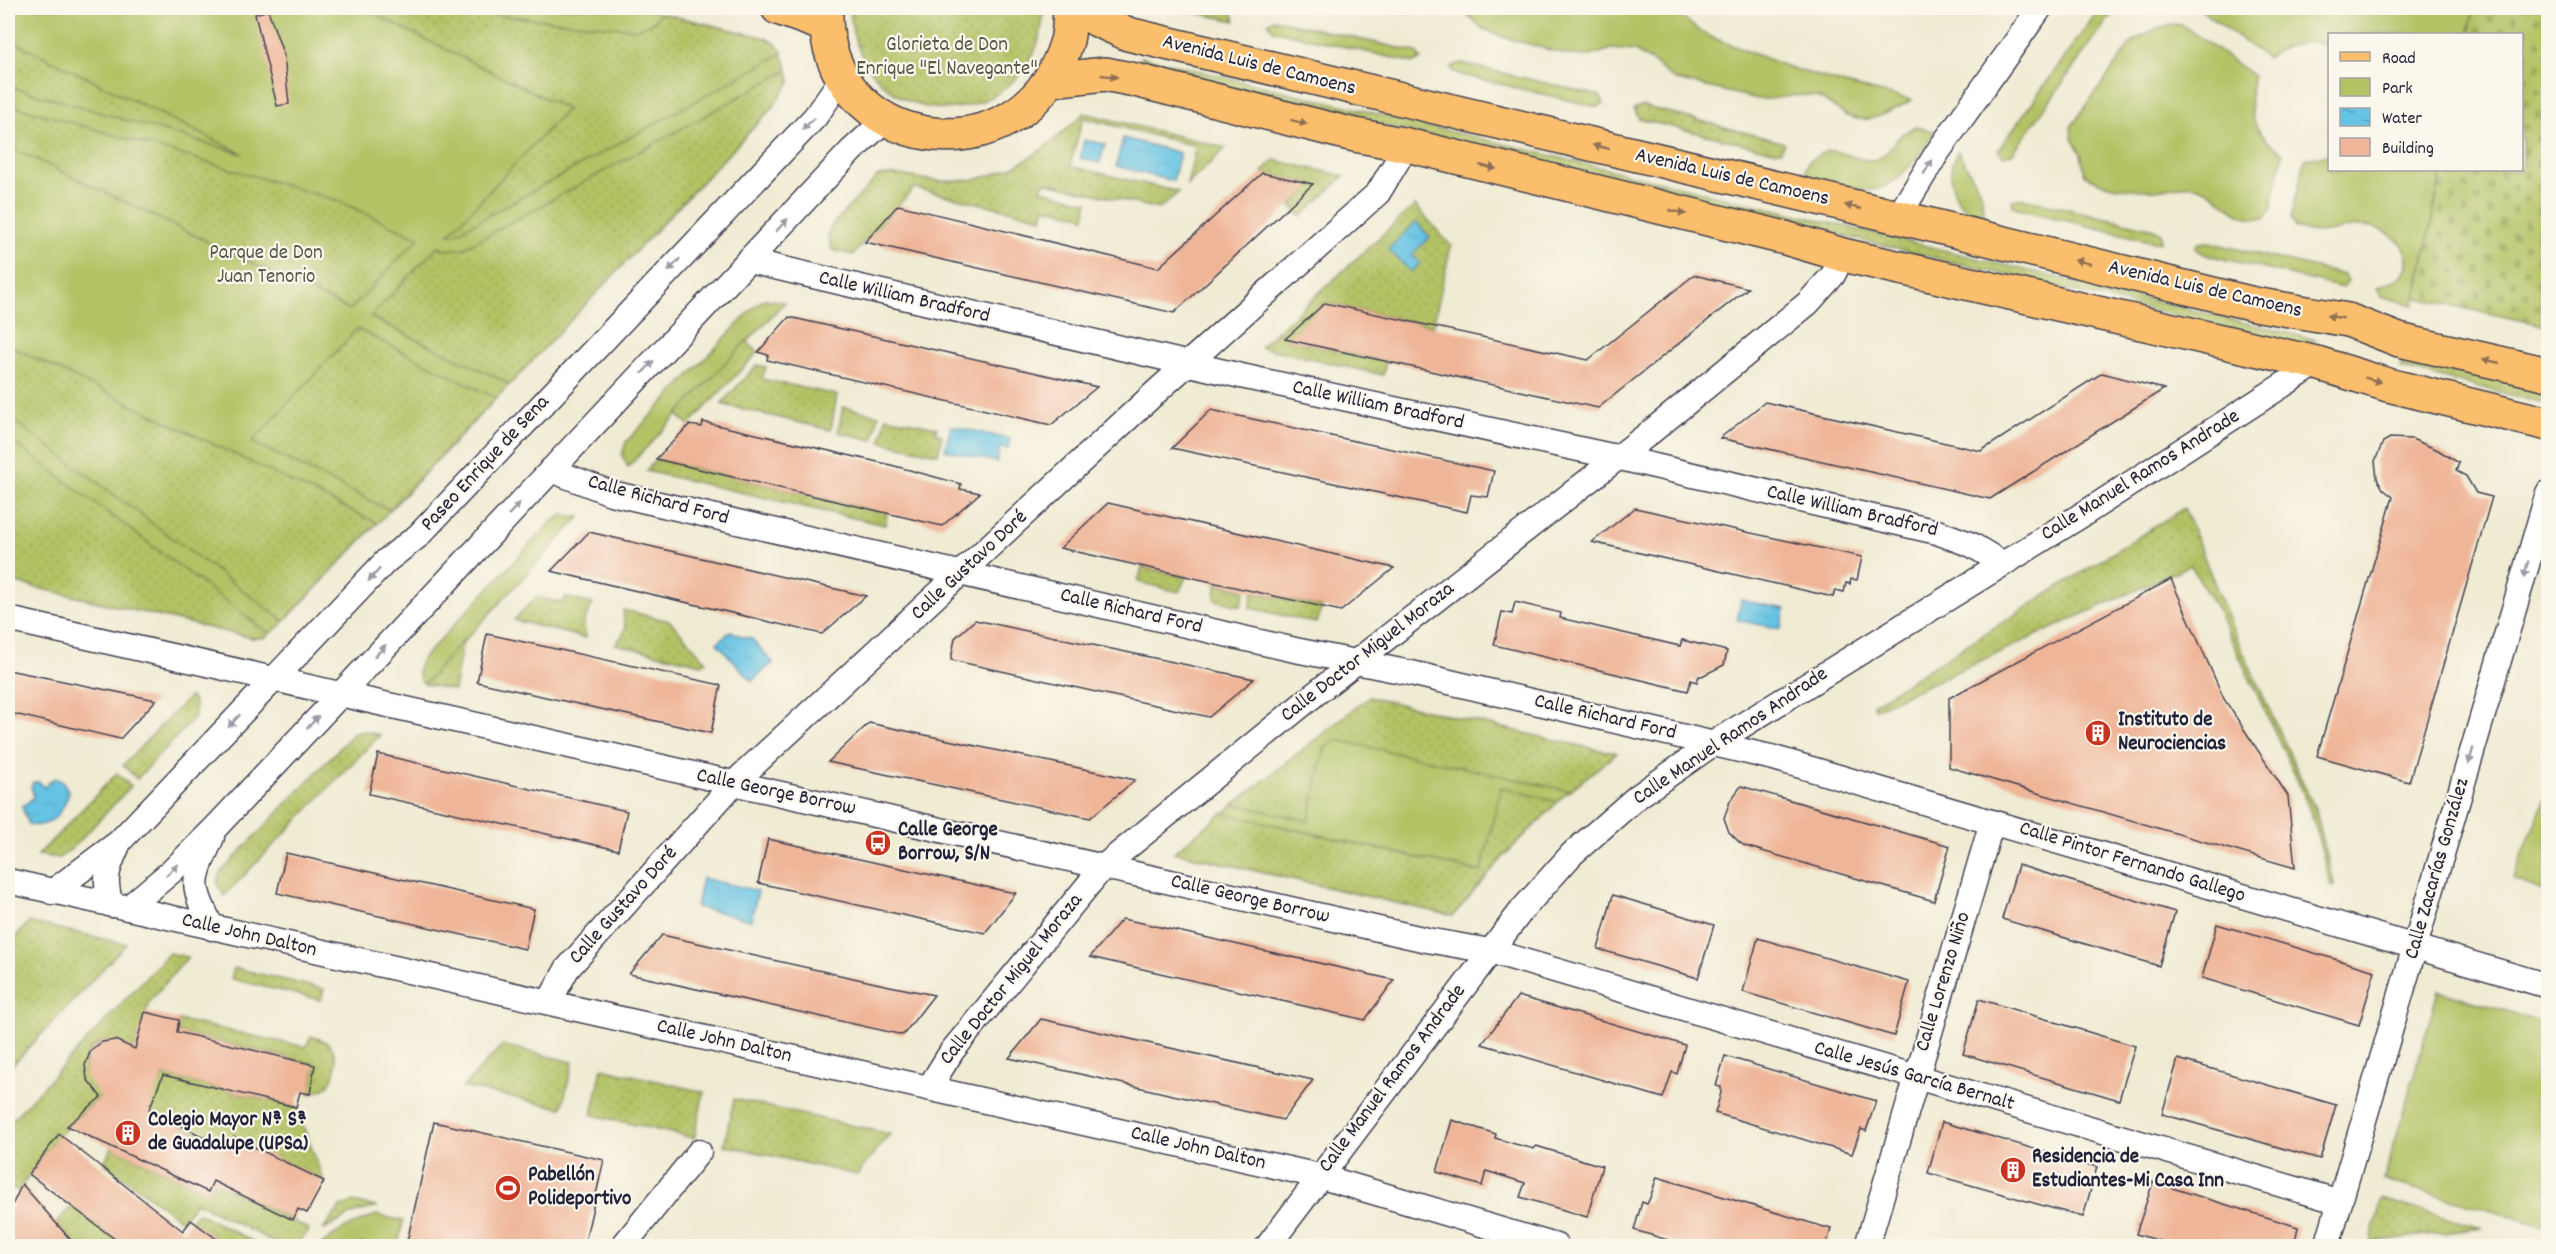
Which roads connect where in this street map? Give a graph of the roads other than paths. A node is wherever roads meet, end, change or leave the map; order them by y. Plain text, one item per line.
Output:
1 (778, 8) edge
2 (1070, 8) edge
3 (1079, 8) edge
4 (2040, 8) edge
5 (826, 16) edge
6 (843, 77) junction
7 (1051, 80) junction
8 (886, 119) junction
9 (1407, 145) junction
10 (1898, 217) junction
11 (1843, 255) junction
12 (748, 261) junction
13 (2390, 337) junction
14 (1190, 362) junction
15 (2317, 363) junction
16 (2548, 374) edge
17 (2548, 424) edge
18 (1616, 457) junction
19 (551, 470) junction
20 (2548, 493) edge
21 (2002, 563) junction
22 (962, 573) junction
23 (8, 619) edge
24 (1357, 662) junction
25 (274, 678) junction
26 (340, 693) junction
27 (1714, 743) junction
28 (734, 783) junction
29 (1992, 822) junction
30 (216, 826) junction
31 (119, 842) junction
32 (1103, 867) junction
33 (8, 881) edge
34 (52, 892) junction
35 (119, 907) junction
36 (212, 928) junction
37 (2415, 947) junction
38 (1490, 951) junction
39 (2548, 986) edge
40 (549, 1002) junction
41 (1916, 1077) junction
42 (929, 1088) junction
43 (699, 1152) dead end
44 (1319, 1176) junction
45 (2340, 1202) junction
46 (1479, 1235) edge
47 (623, 1246) edge
48 (1268, 1246) edge
49 (1556, 1246) edge
50 (1867, 1246) edge
51 (2327, 1246) edge

1 - 5 main road
2 - 7 main road
10 -> 3 main road, Avenida Luis de Camoens
10 -> 4 street
5 - 6 main road
6 - 8 main road
6 -> 25 street, Paseo Enrique de Sena
7 - 8 main road
7 -> 9 main road
12 -> 8 street
9 -> 11 main road
9 - 14 street, Calle Gustavo Doré
13 -> 10 main road, Avenida Luis de Camoens
11 - 15 main road
11 - 18 street, Calle Doctor Miguel Moraza
12 - 14 street, Calle William Bradford
19 -> 12 street
13 - 15 main road, Avenida Luis de Camoens
16 -> 13 main road, Avenida Luis de Camoens
14 - 18 street, Calle William Bradford
14 - 22 street, Calle Gustavo Doré
15 -> 17 main road
15 - 21 street, Calle Manuel Ramos Andrade
18 - 21 street, Calle William Bradford
18 - 24 street, Calle Doctor Miguel Moraza
19 - 22 street, Calle Richard Ford
26 -> 19 street
20 -> 37 street, Calle Zacarías González
21 - 27 street, Calle Manuel Ramos Andrade
22 - 24 street, Calle Richard Ford
22 - 28 street, Calle Gustavo Doré
23 - 25 street, Calle George Borrow
24 - 27 street, Calle Richard Ford
24 - 32 street, Calle Doctor Miguel Moraza
25 - 26 street, Calle George Borrow
25 -> 31 street, Paseo Enrique de Sena
26 - 28 street, Calle George Borrow
30 -> 26 street
27 - 29 street, Calle Pintor Fernando Gallego
27 - 38 street, Calle Manuel Ramos Andrade
28 - 32 street, Calle George Borrow
28 - 40 street, Calle Gustavo Doré
29 - 37 street, Calle Pintor Fernando Gallego
29 - 41 street, Calle Lorenzo Niño
35 -> 30 street
30 - 36 street
31 - 34 street, Paseo Enrique de Sena
31 - 35 street, Paseo Enrique de Sena
32 - 38 street, Calle George Borrow
32 - 42 street, Calle Doctor Miguel Moraza
33 - 34 street, Calle John Dalton
34 - 35 street, Calle John Dalton
35 - 36 street, Calle John Dalton
36 - 40 street, Calle John Dalton
37 - 39 street, Calle Pintor Fernando Gallego
37 - 45 street, Calle Zacarías González
38 - 41 street, Calle Jesús García Bernalt
38 - 44 street, Calle Manuel Ramos Andrade
40 - 42 street, Calle John Dalton
41 - 45 street, Calle Jesús García Bernalt
41 - 50 street, Calle Lorenzo Niño
42 - 44 street, Calle John Dalton
43 - 47 street
44 - 46 street, Calle John Dalton
44 - 48 street, Calle Manuel Ramos Andrade
45 - 51 street, Calle Zacarías González
46 - 49 street, Calle John Dalton

